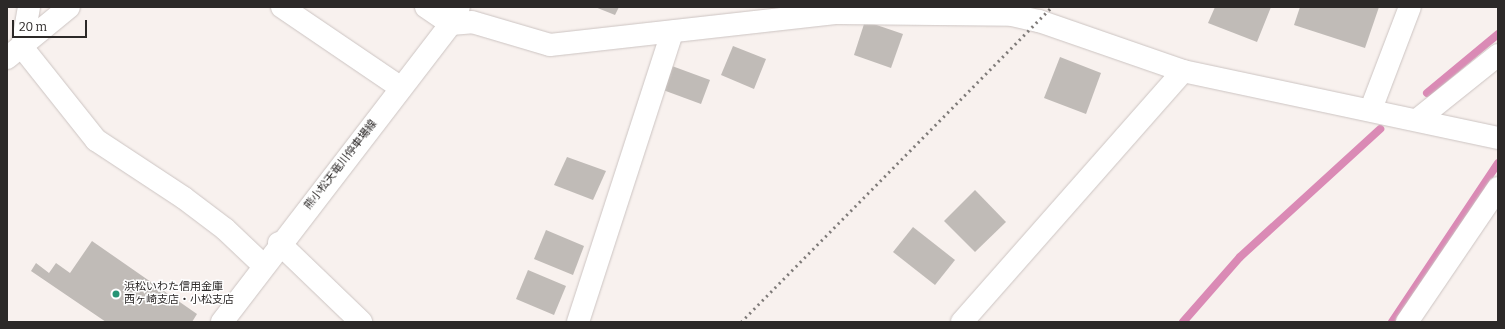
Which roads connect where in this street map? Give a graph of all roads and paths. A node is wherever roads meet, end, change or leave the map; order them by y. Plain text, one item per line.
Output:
1 (29, 7) edge
2 (69, 7) edge
3 (282, 7) edge
4 (426, 7) edge
5 (1410, 7) edge
6 (1015, 11) edge
7 (455, 15) edge
8 (672, 32) junction
9 (12, 47) edge
10 (1498, 55) edge
11 (1183, 71) junction
12 (401, 88) junction
13 (1371, 109) junction
14 (1417, 120) junction
15 (1498, 138) edge
16 (1498, 188) edge
17 (279, 244) junction
18 (263, 265) junction
19 (222, 322) edge
20 (361, 322) edge
21 (578, 322) edge
22 (962, 322) edge
23 (1407, 322) edge

1 - 9 street
2 - 9 street
3 - 12 street
4 - 7 street
5 - 13 street
6 - 8 street
6 - 11 street
7 - 8 street
7 - 12 street, 熊小松天竜川停車場線
8 - 21 street
9 - 18 street
10 - 14 street
11 - 13 street
11 - 22 street
12 - 17 street, 熊小松天竜川停車場線
13 - 14 street
14 - 15 street
16 - 23 street
17 - 18 street, 熊小松天竜川停車場線
17 - 20 street
18 - 19 street, 熊小松天竜川停車場線

